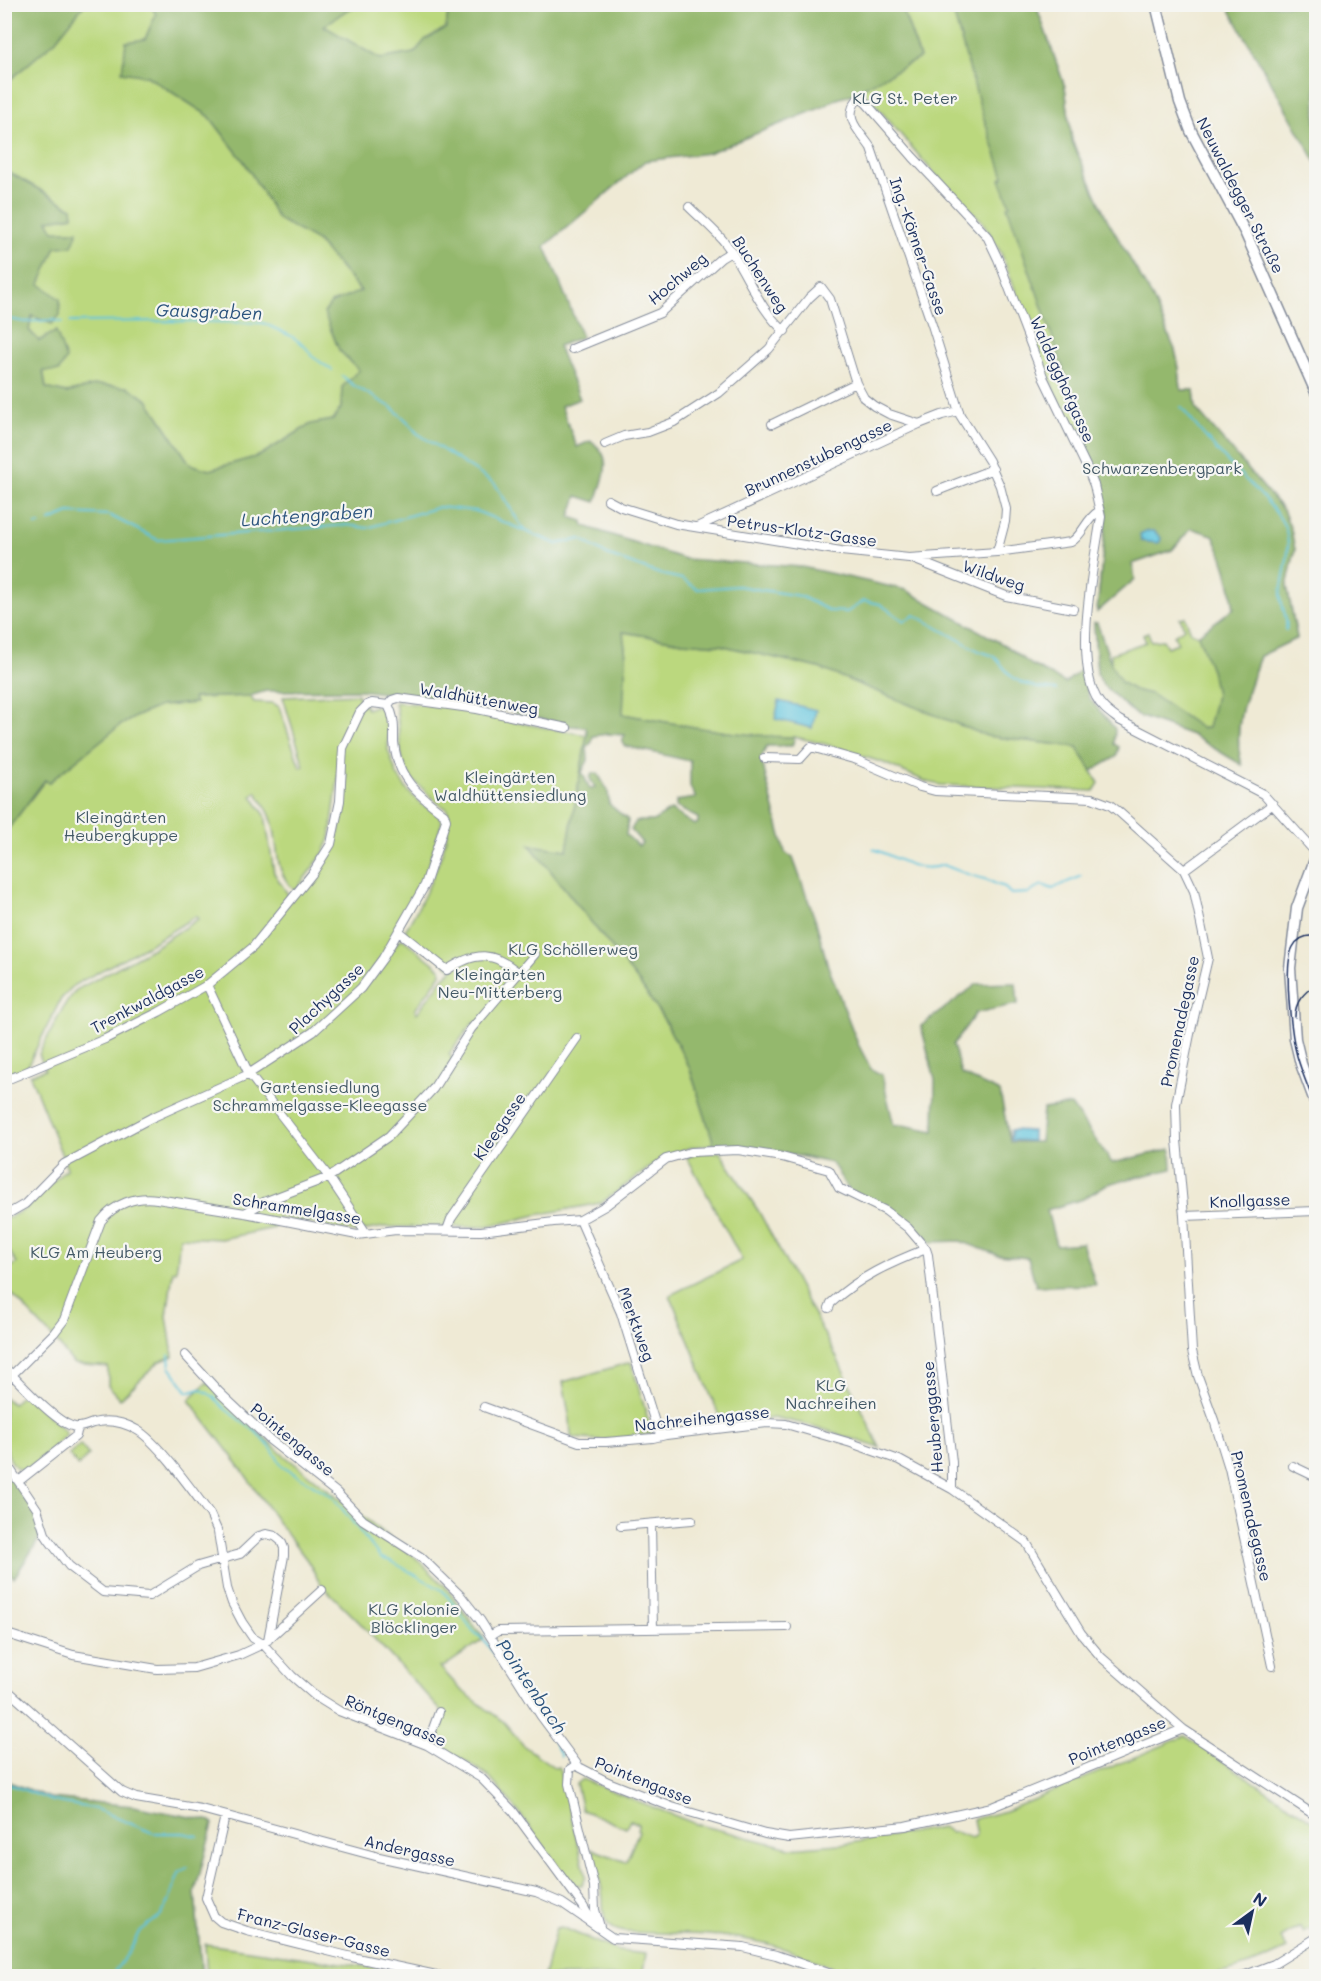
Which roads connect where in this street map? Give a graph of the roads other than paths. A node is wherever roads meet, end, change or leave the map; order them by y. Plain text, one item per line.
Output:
1 (1156, 4) edge
2 (862, 99) joint
3 (689, 207) dead end
4 (731, 252) junction
5 (785, 331) junction
6 (572, 349) dead end
7 (856, 383) junction
8 (1317, 392) edge
9 (959, 411) junction
10 (772, 424) dead end
11 (919, 424) junction
12 (605, 444) dead end
13 (993, 468) junction
14 (937, 491) dead end
15 (608, 500) dead end
16 (1099, 511) junction
17 (696, 528) junction
18 (997, 552) junction
19 (909, 558) junction
20 (1073, 609) dead end
21 (388, 705) junction
22 (567, 728) dead end
23 (764, 758) dead end
24 (1273, 804) junction
25 (1317, 855) edge
26 (1184, 870) junction
27 (399, 932) junction
28 (536, 954) dead end
29 (520, 974) junction
30 (207, 985) junction
31 (577, 1038) dead end
32 (249, 1074) junction
33 (4, 1081) edge
34 (1317, 1104) edge
35 (329, 1177) junction
36 (1317, 1211) edge
37 (245, 1213) junction
38 (4, 1216) edge
39 (1184, 1216) junction
40 (580, 1220) junction
41 (447, 1230) junction
42 (366, 1233) junction
43 (926, 1249) junction
44 (830, 1308) dead end
45 (185, 1355) dead end
46 (4, 1367) edge
47 (12, 1374) junction
48 (4, 1383) edge
49 (484, 1407) dead end
50 (78, 1427) junction
51 (666, 1435) junction
52 (4, 1460) edge
53 (1293, 1466) dead end
54 (1317, 1477) edge
55 (19, 1481) junction
56 (952, 1489) junction
57 (692, 1520) dead end
58 (651, 1524) junction
59 (621, 1526) dead end
60 (222, 1559) junction
61 (322, 1590) dead end
62 (787, 1627) dead end
63 (653, 1629) junction
64 (4, 1633) edge
65 (490, 1636) junction
66 (265, 1642) junction
67 (1272, 1666) dead end
68 (4, 1687) edge
69 (439, 1712) dead end
70 (1183, 1729) junction
71 (427, 1745) junction
72 (576, 1765) junction
73 (225, 1816) junction
74 (1317, 1816) edge
75 (600, 1930) junction
76 (1317, 1938) edge
77 (441, 1977) edge
78 (837, 1977) edge
79 (1243, 1977) edge

1 - 8 main road, Neuwaldegger Straße
2 - 9 street, Ing.-Körner-Gasse
2 - 16 street, Waldegghofgasse
3 - 4 street, Buchenweg
4 - 5 street, Buchenweg
4 - 6 street, Hochweg
5 - 7 street
5 - 12 street
7 - 10 street
7 - 11 street
9 - 11 street, Brunnenstubengasse
9 - 13 street
11 - 17 street, Brunnenstubengasse
13 - 14 street
13 - 18 street
15 - 17 street, Petrus-Klotz-Gasse
16 - 18 street, Petrus-Klotz-Gasse
16 - 24 street, Waldegghofgasse
17 - 19 street, Petrus-Klotz-Gasse
18 - 19 street, Petrus-Klotz-Gasse
19 - 20 street, Wildweg
21 - 22 street, Waldhüttenweg
21 - 27 street, Plachygasse
21 - 30 street, Trenkwaldgasse
23 - 26 street, Promenadegasse
24 - 25 street, Waldegghofgasse
24 - 26 street
25 - 34 main road
26 - 39 street, Promenadegasse
27 - 29 street
27 - 32 street, Plachygasse
28 - 29 street
29 - 35 street
30 - 32 street
30 - 33 street, Trenkwaldgasse
31 - 41 street, Kleegasse
32 - 35 street
32 - 38 street, Plachygasse
35 - 37 street
35 - 42 street
36 - 39 street, Knollgasse
37 - 42 street, Schrammelgasse
37 - 47 street, Schrammelgasse
39 - 67 street, Promenadegasse
40 - 41 street, Schrammelgasse
40 - 43 street, Schrammelgasse
40 - 51 street, Merktweg
41 - 42 street, Schrammelgasse
43 - 44 street
43 - 56 street, Heuberggasse
45 - 65 street, Pointengasse
46 - 47 street
47 - 48 street, Schrammelgasse
47 - 50 street
49 - 51 street, Nachreihengasse
50 - 55 street
50 - 60 street, Röntgengasse
51 - 56 street, Nachreihengasse
52 - 55 street
53 - 54 street
55 - 60 street
56 - 70 street, Heuberggasse
57 - 58 street
58 - 59 street
58 - 63 street
60 - 66 street, Röntgengasse
60 - 66 street
61 - 66 street
62 - 63 street
63 - 65 street
64 - 66 street
65 - 72 street, Pointengasse
66 - 71 street, Röntgengasse
68 - 73 street, Andergasse
69 - 71 street
70 - 72 street, Pointengasse
70 - 74 street, Heuberggasse
71 - 75 street, Röntgengasse
72 - 75 street
73 - 75 street, Andergasse
73 - 77 street, Franz-Glaser-Gasse
75 - 78 street, Andergasse
76 - 79 street

